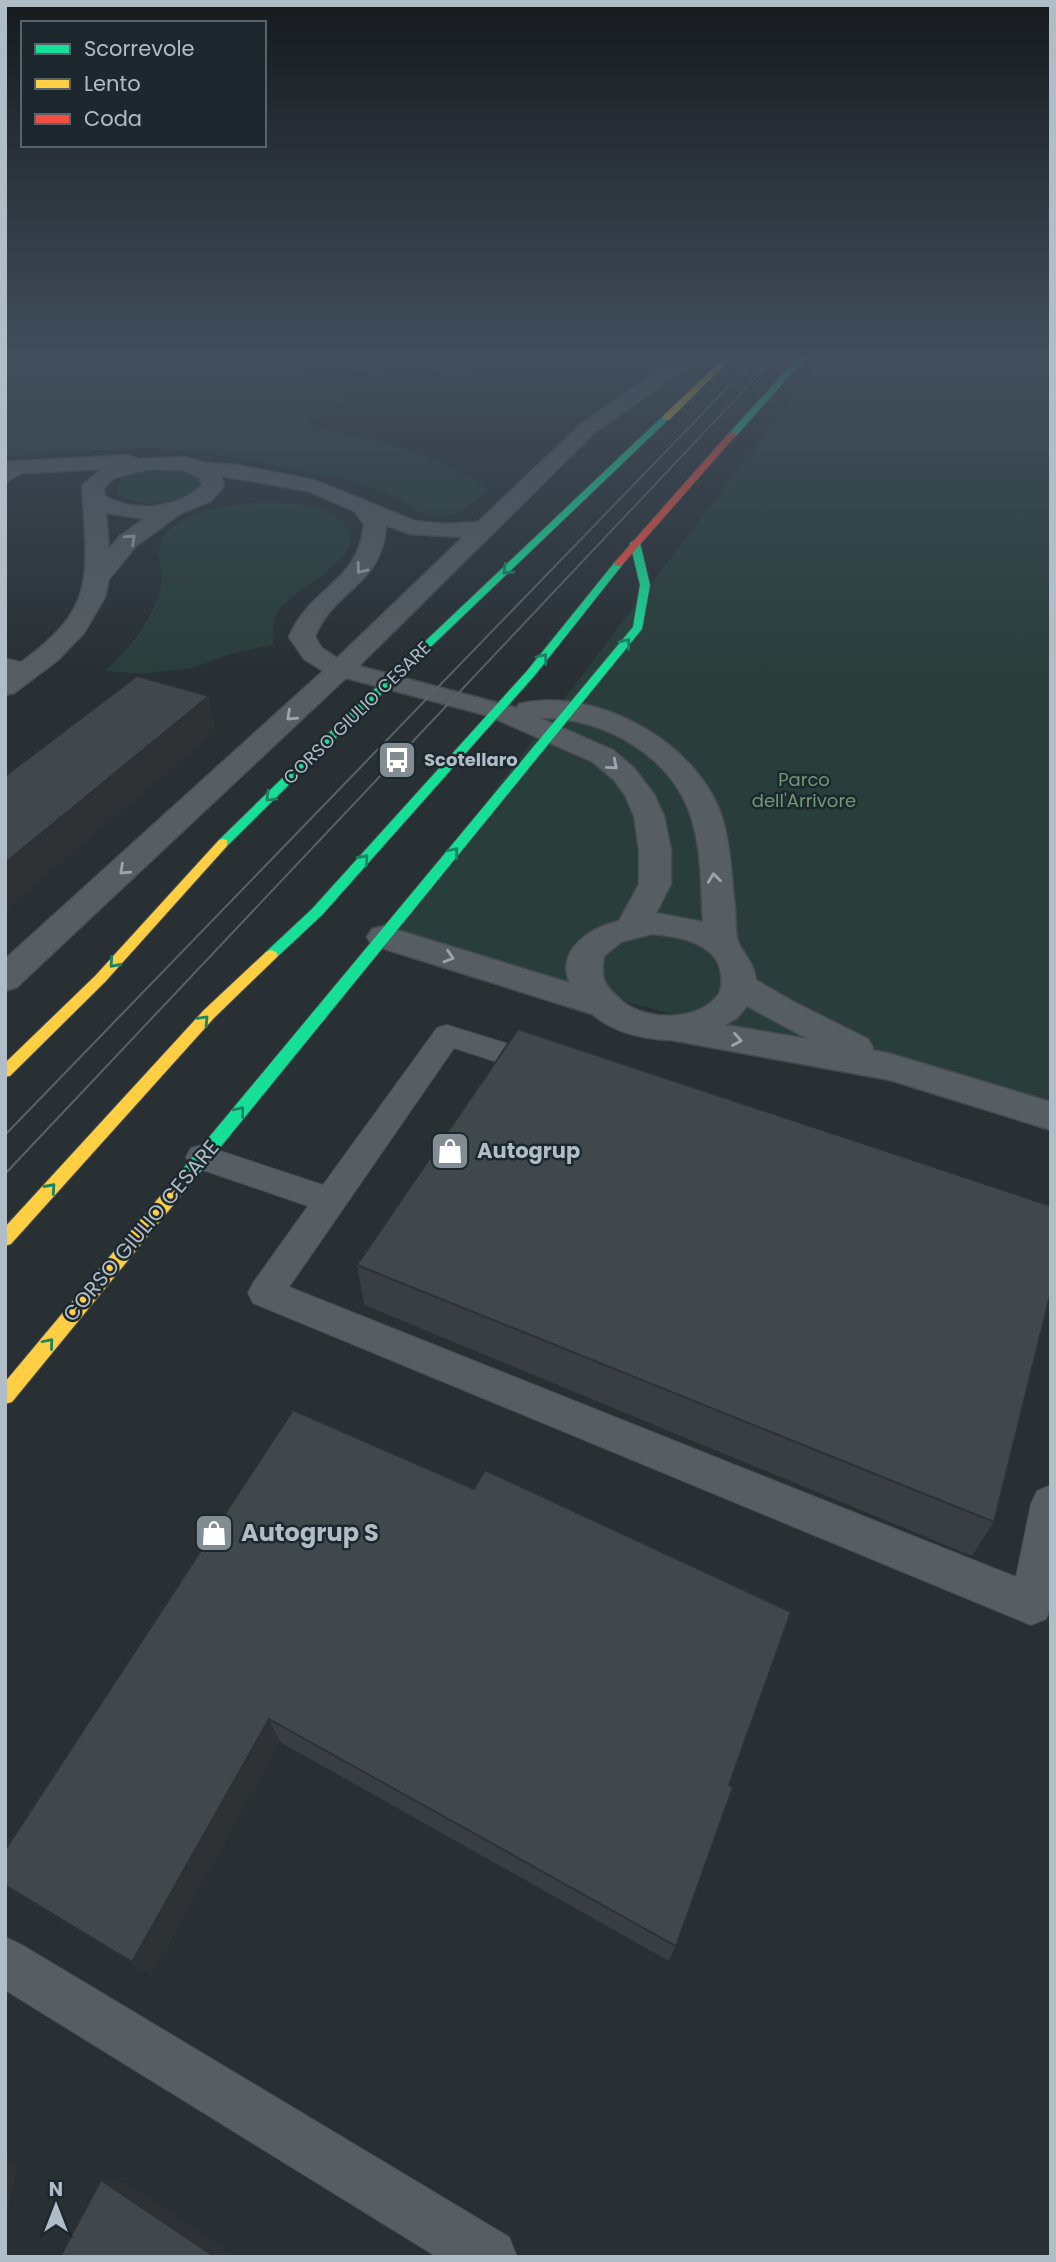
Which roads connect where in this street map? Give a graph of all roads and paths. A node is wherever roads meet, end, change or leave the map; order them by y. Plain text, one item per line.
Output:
1 (557, 459) edge
2 (625, 459) edge
3 (711, 459) edge
4 (148, 463) junction
5 (202, 469) junction
6 (8, 471) edge
7 (93, 496) junction
8 (339, 498) junction
9 (180, 507) junction
10 (363, 508) junction
11 (483, 529) junction
12 (635, 543) junction
13 (97, 578) junction
14 (17, 667) edge
15 (341, 669) junction
16 (389, 681) junction
17 (5, 687) edge
18 (499, 710) junction
19 (562, 722) junction
20 (633, 925) junction
21 (384, 937) junction
22 (722, 946) junction
23 (5, 979) edge
24 (739, 985) junction
25 (597, 1003) junction
26 (670, 1028) junction
27 (891, 1067) junction
28 (5, 1072) edge
29 (565, 1073) edge
30 (1051, 1116) edge
31 (202, 1157) junction
32 (330, 1200) junction
33 (5, 1239) edge
34 (5, 1396) edge
35 (1051, 1504) edge
36 (5, 1962) edge
37 (489, 2257) edge

1 - 11 street
2 -> 16 main road, CORSO GIULIO CESARE
3 - 12 main road
4 - 5 street
4 - 6 street
4 - 7 street
5 - 8 street
5 - 9 street
6 - 7 street
7 - 9 street
7 - 13 street
8 - 9 street
8 - 10 street
13 -> 9 street
10 - 11 street
10 -> 15 street
11 - 15 street
18 -> 12 main road
19 -> 12 main road, CORSO GIULIO CESARE
13 - 14 street
14 - 17 street
15 - 16 street
15 -> 23 street
16 - 18 street
16 -> 28 main road, CORSO GIULIO CESARE
18 - 19 street
33 -> 18 main road
19 -> 20 street
21 -> 19 main road, CORSO GIULIO CESARE
22 -> 19 street
20 - 22 street
20 - 25 street
21 -> 25 street
31 -> 21 main road, CORSO GIULIO CESARE
22 - 24 street
24 - 26 street
24 - 27 street
25 - 26 street
26 -> 27 street
27 - 30 street
29 - 32 lane
31 - 32 lane
34 -> 31 main road, CORSO GIULIO CESARE
32 - 35 lane
36 - 37 lane

